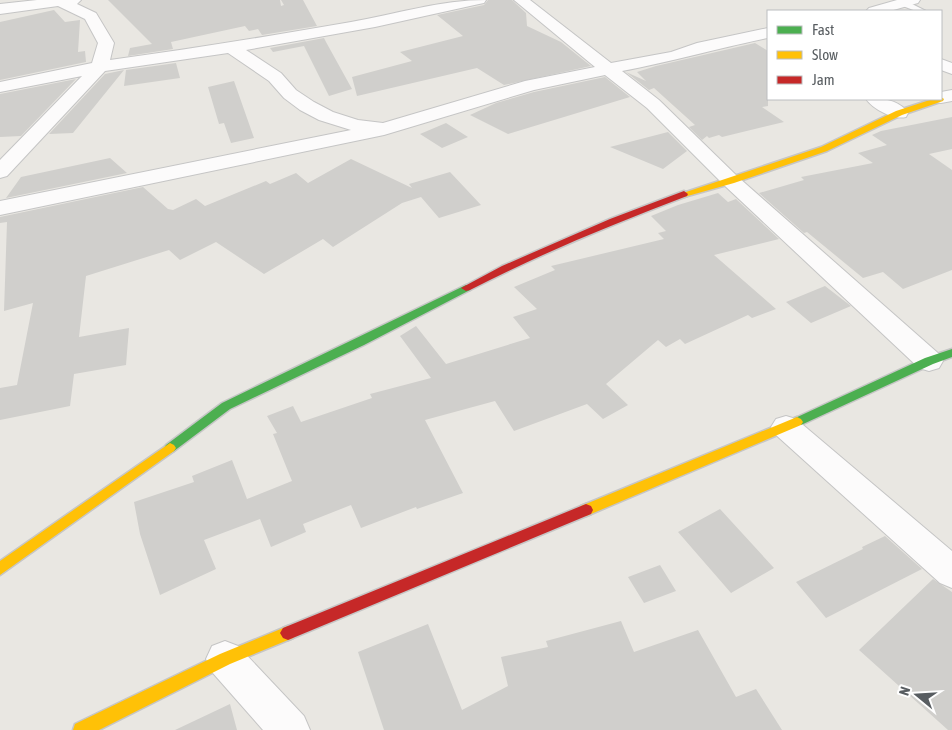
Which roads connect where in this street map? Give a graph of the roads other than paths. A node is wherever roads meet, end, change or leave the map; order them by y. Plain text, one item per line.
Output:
1 (479, 0) edge
2 (521, 0) edge
3 (65, 1) edge
4 (908, 2) edge
5 (0, 9) edge
6 (878, 10) edge
7 (920, 10) edge
8 (767, 33) edge
9 (231, 48) junction
10 (100, 67) junction
11 (609, 68) junction
12 (0, 87) edge
13 (877, 100) edge
14 (937, 100) edge
15 (899, 113) junction
16 (326, 116) junction
17 (384, 128) junction
18 (293, 148) junction
19 (0, 172) edge
20 (731, 181) junction
21 (0, 208) edge
22 (952, 353) edge
23 (929, 361) junction
24 (786, 427) junction
25 (0, 569) edge
26 (952, 572) edge
27 (225, 659) junction
28 (81, 730) edge
29 (290, 730) edge

1 - 9 street
2 - 11 street
3 - 5 street
3 - 10 street
4 - 6 street
4 - 7 lane
8 - 11 street
9 - 10 street
9 - 16 street
10 - 12 street
10 - 19 street
11 - 17 street
11 - 20 street
13 - 15 street
14 - 15 street
15 - 20 street
16 - 17 street
16 - 18 street
17 - 18 street
18 - 21 street
20 - 23 street
20 - 25 street
22 - 23 street
23 - 24 street
24 - 26 street
24 - 27 street
27 - 28 street
27 - 29 street

